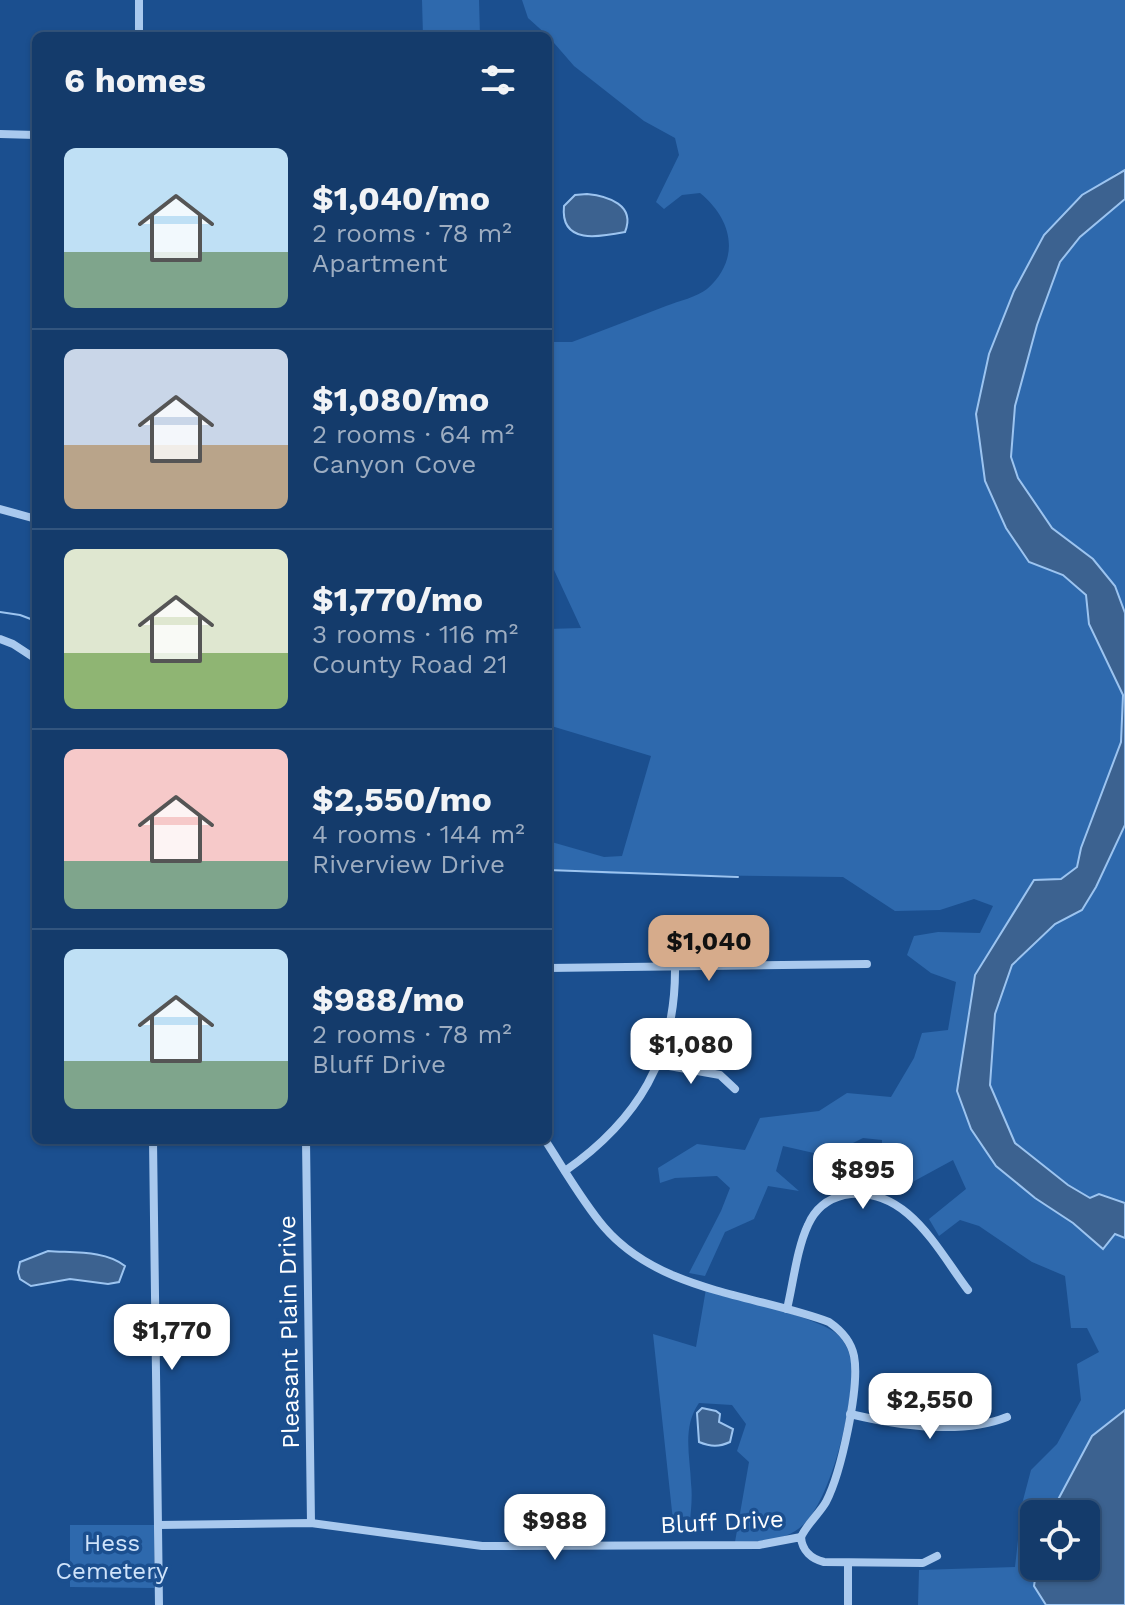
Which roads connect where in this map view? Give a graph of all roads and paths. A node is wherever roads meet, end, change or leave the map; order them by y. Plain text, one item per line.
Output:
1 (139, 0) edge
2 (139, 32) edge
3 (0, 134) edge
4 (32, 135) edge
5 (0, 509) edge
6 (32, 518) edge
7 (0, 639) edge
8 (32, 656) edge
9 (867, 964) dead end
10 (675, 967) junction
11 (552, 968) edge
12 (658, 1064) junction
13 (735, 1089) dead end
14 (153, 1144) edge
15 (306, 1144) edge
16 (548, 1144) edge
17 (565, 1171) junction
18 (968, 1290) dead end
19 (787, 1309) junction
20 (850, 1414) junction
21 (1007, 1417) dead end
22 (311, 1523) junction
23 (158, 1525) junction
24 (801, 1537) junction
25 (937, 1556) dead end
26 (848, 1564) junction
27 (159, 1605) edge
28 (848, 1605) edge

1 - 2 street
3 - 4 street
5 - 6 street
7 - 8 street
9 - 10 street
10 - 11 street
10 - 12 street
12 - 13 street
12 - 17 street
14 - 23 street
15 - 22 street, Pleasant Plain Drive
16 - 17 street
17 - 19 street
18 - 19 street
19 - 20 street
20 - 21 street
20 - 24 street
22 - 23 street, Bluff Drive
22 - 24 street, Bluff Drive
23 - 27 street
24 - 26 street, Bluff Drive
25 - 26 street, Bluff Drive
26 - 28 street

